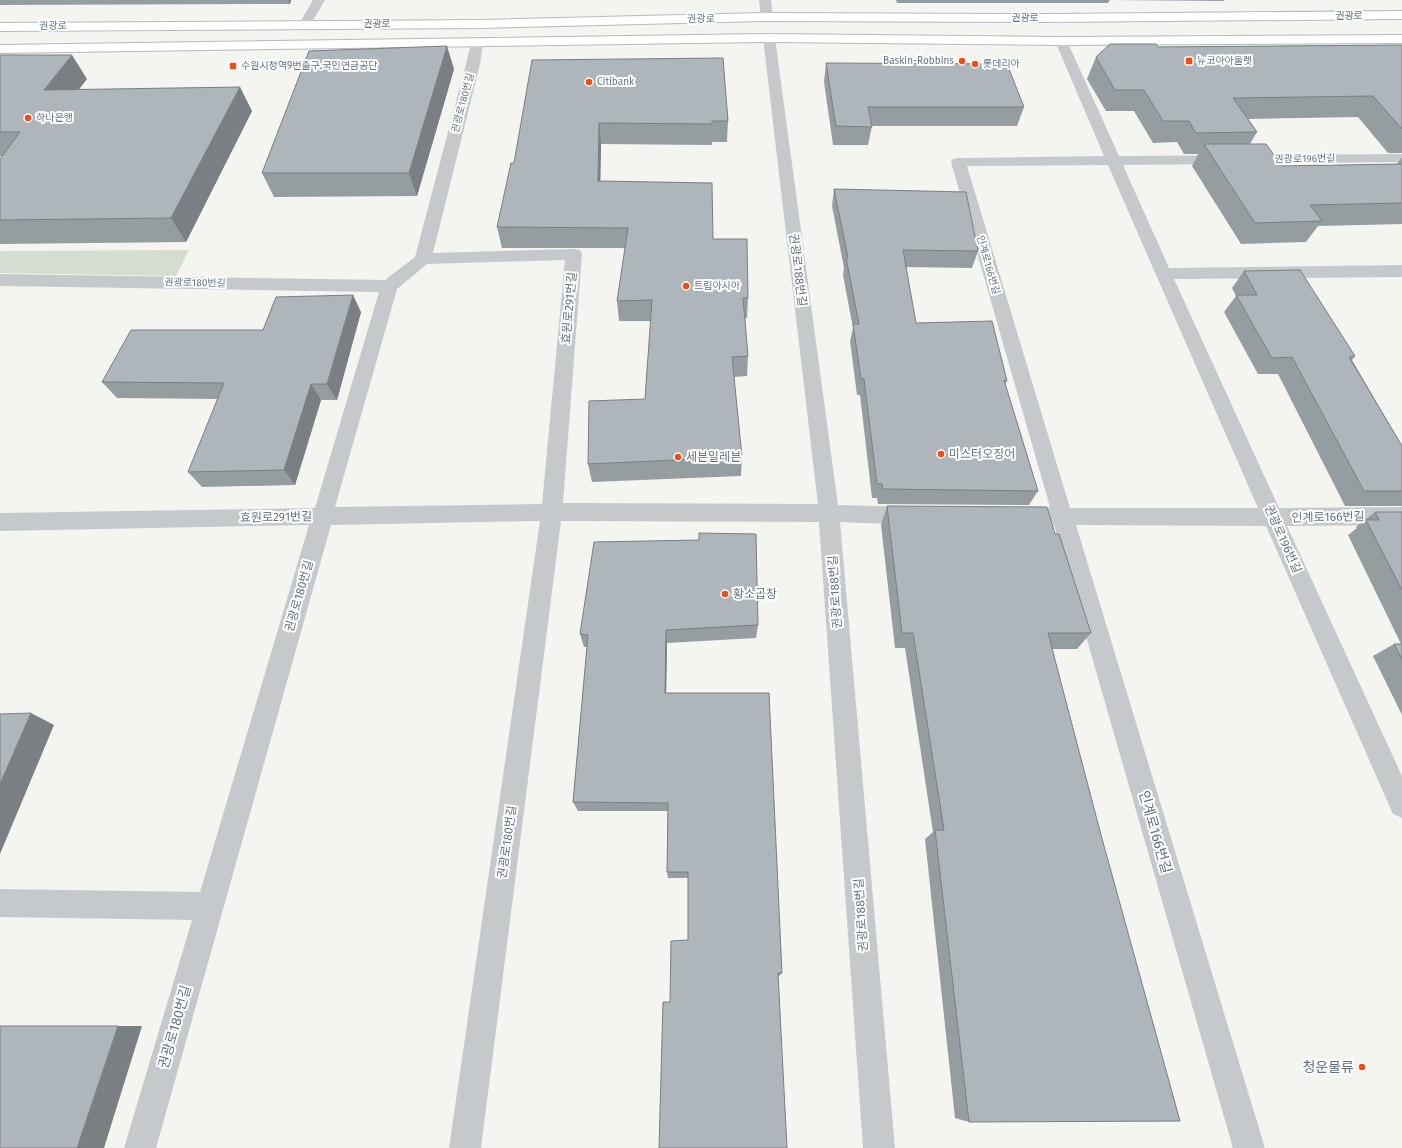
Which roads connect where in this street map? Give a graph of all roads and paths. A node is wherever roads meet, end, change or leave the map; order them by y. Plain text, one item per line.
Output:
1 (319, 0) edge
2 (765, 0) edge
3 (1402, 15) edge
4 (767, 17) junction
5 (305, 24) junction
6 (0, 27) edge
7 (769, 38) junction
8 (1402, 39) edge
9 (1061, 41) junction
10 (477, 43) junction
11 (0, 48) edge
12 (1402, 158) edge
13 (1113, 161) junction
14 (423, 259) junction
15 (1402, 270) edge
16 (1163, 274) junction
17 (0, 280) edge
18 (389, 286) junction
19 (552, 512) junction
20 (829, 513) junction
21 (934, 516) edge
22 (1030, 516) edge
23 (1061, 516) junction
24 (1402, 516) edge
25 (322, 517) junction
26 (1273, 517) junction
27 (0, 522) edge
28 (1402, 805) edge
29 (0, 903) edge
30 (210, 906) junction
31 (140, 1148) edge
32 (465, 1148) edge
33 (879, 1148) edge
34 (1248, 1148) edge

1 - 5 street
2 - 4 street
3 - 4 street, 권광로
4 - 5 street, 권광로
5 - 6 street, 권광로
7 - 9 street, 권광로
7 - 10 street, 권광로
7 - 20 street, 권광로188번길
8 - 9 street, 권광로
9 - 13 street, 권광로196번길
10 - 11 street, 권광로
10 - 14 street, 권광로180번길
12 - 13 street, 권광로196번길
13 - 16 street, 권광로196번길
13 - 23 street, 인계로166번길
14 - 18 street
14 - 19 street, 효원로291번길
15 - 16 street
16 - 26 street, 권광로196번길
17 - 18 street, 권광로180번길
18 - 25 street, 권광로180번길
19 - 20 street, 효원로291번길
19 - 25 street, 효원로291번길
19 - 32 street, 권광로180번길
20 - 21 street
20 - 33 street, 권광로188번길
22 - 23 street, 인계로166번길
23 - 26 street, 인계로166번길
23 - 34 street, 인계로166번길
24 - 26 street, 인계로166번길
25 - 27 street, 효원로291번길
25 - 30 street, 권광로180번길
26 - 28 street, 권광로196번길
29 - 30 street
30 - 31 street, 권광로180번길

